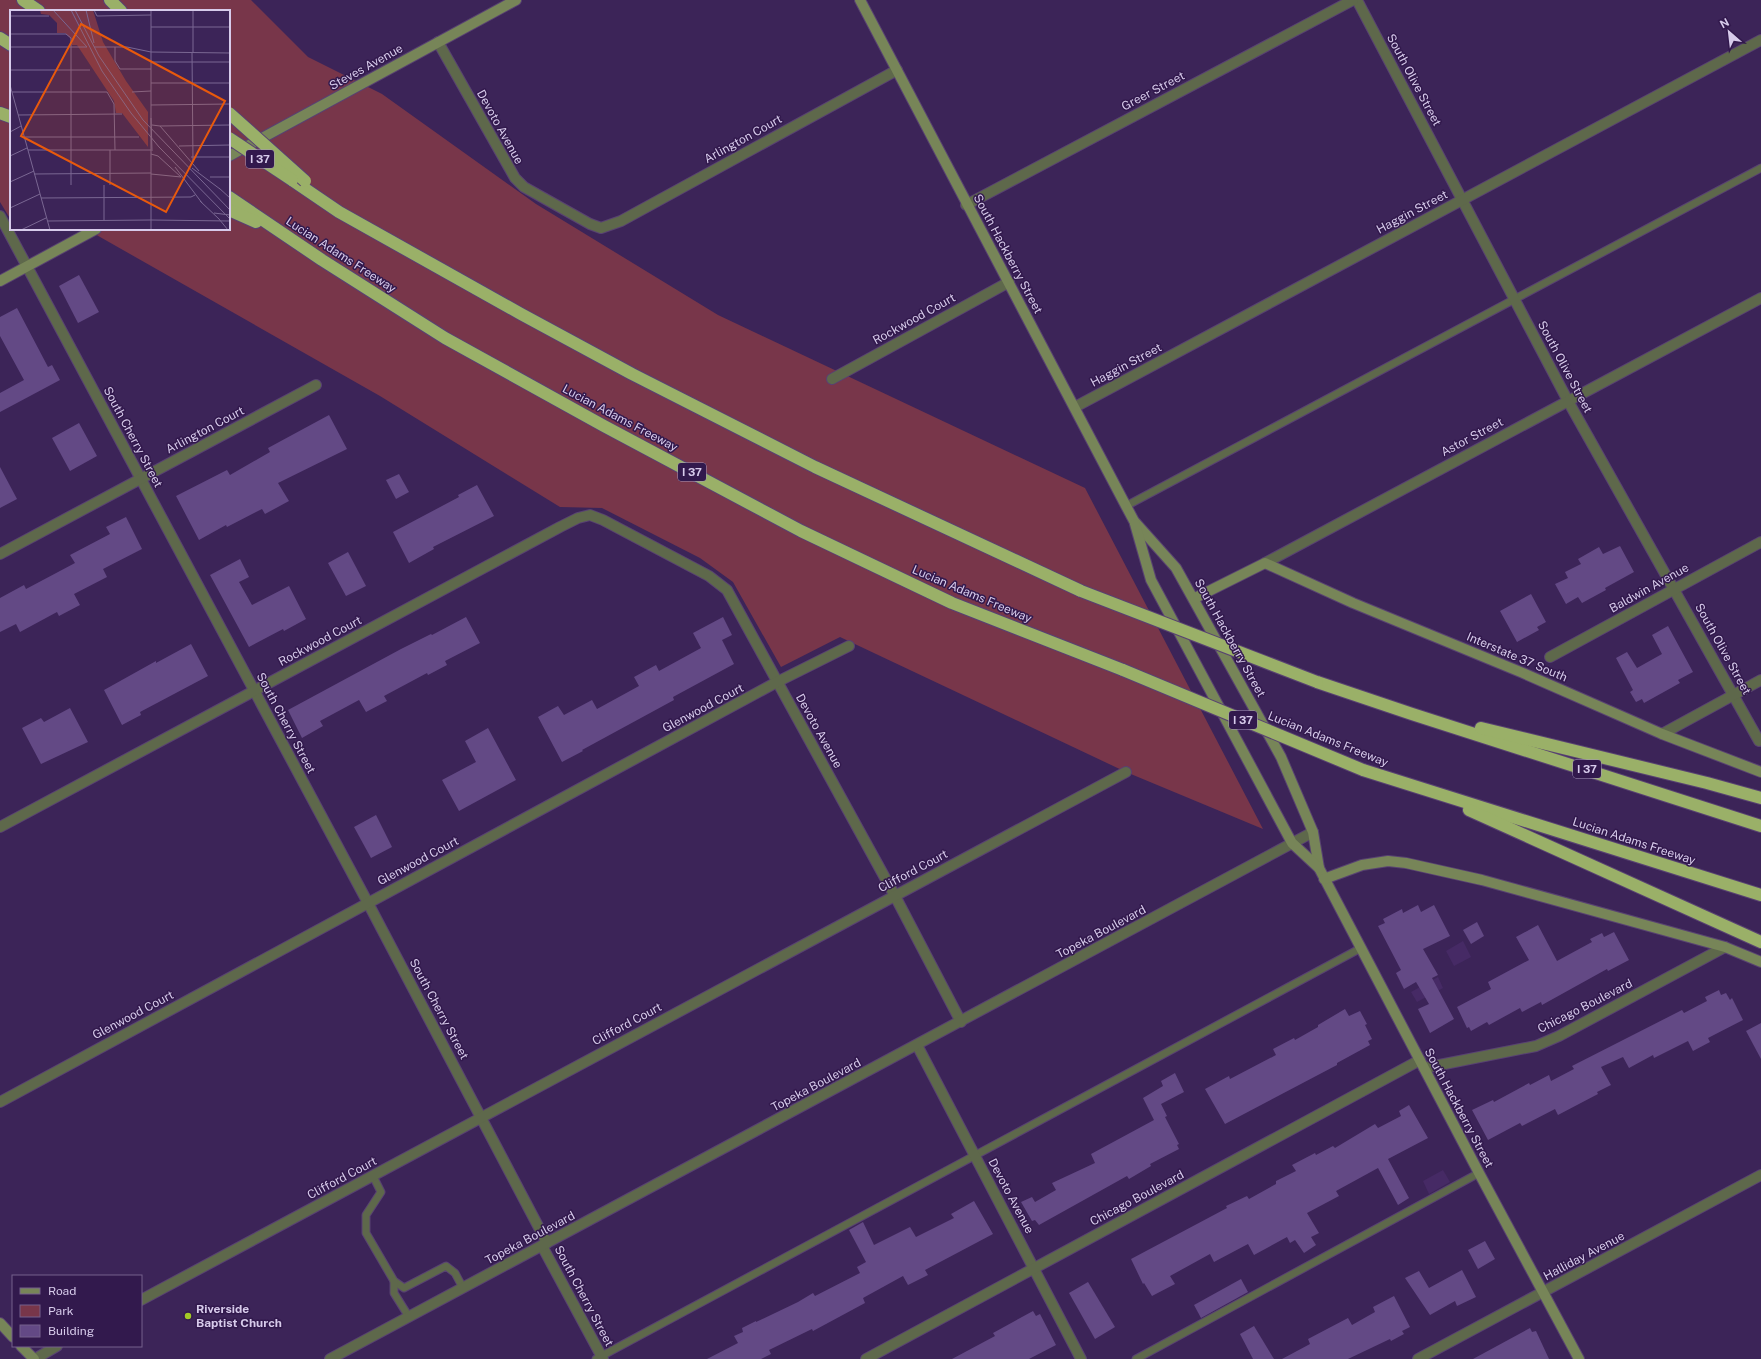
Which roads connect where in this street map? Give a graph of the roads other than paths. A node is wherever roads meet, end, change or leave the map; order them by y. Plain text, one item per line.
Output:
1 (23, 0) edge
2 (110, 0) edge
3 (516, 0) edge
4 (1353, 0) edge
5 (1357, 0) edge
6 (863, 1) edge
7 (38, 10) edge
8 (120, 10) edge
9 (0, 38) edge
10 (1761, 40) edge
11 (438, 42) junction
12 (10, 44) edge
13 (897, 70) junction
14 (0, 113) edge
15 (230, 114) edge
16 (10, 117) edge
17 (230, 139) edge
18 (230, 155) edge
19 (1761, 168) edge
20 (230, 198) edge
21 (1462, 200) junction
22 (966, 205) junction
23 (230, 210) edge
24 (339, 212) junction
25 (245, 213) junction
26 (0, 216) edge
27 (601, 228) joint
28 (94, 230) edge
29 (27, 267) junction
30 (0, 281) edge
31 (1009, 282) junction
32 (1761, 298) edge
33 (1515, 300) junction
34 (832, 379) dead end
35 (316, 385) dead end
36 (1568, 401) junction
37 (1075, 407) junction
38 (141, 479) junction
39 (1126, 506) junction
40 (590, 515) joint
41 (1134, 520) junction
42 (1761, 542) edge
43 (0, 554) edge
44 (1265, 563) junction
45 (1674, 589) junction
46 (1194, 598) junction
47 (849, 646) dead end
48 (1550, 657) dead end
49 (1761, 680) edge
50 (777, 682) junction
51 (254, 691) junction
52 (1734, 695) junction
53 (1412, 714) junction
54 (1662, 734) junction
55 (1759, 741) dead end
56 (1126, 772) dead end
57 (1761, 772) edge
58 (1416, 786) junction
59 (1761, 798) edge
60 (1761, 826) edge
61 (0, 827) edge
62 (1313, 832) junction
63 (1292, 844) junction
64 (1319, 868) junction
65 (1324, 879) junction
66 (1761, 895) edge
67 (895, 896) junction
68 (368, 903) junction
69 (1761, 942) edge
70 (1725, 947) junction
71 (1361, 948) junction
72 (1761, 962) edge
73 (960, 1022) junction
74 (917, 1045) junction
75 (1422, 1064) junction
76 (0, 1102) edge
77 (481, 1117) junction
78 (975, 1155) junction
79 (1479, 1173) junction
80 (1761, 1175) edge
81 (373, 1176) junction
82 (545, 1245) junction
83 (1034, 1268) junction
84 (394, 1281) junction
85 (463, 1288) junction
86 (1542, 1293) junction
87 (142, 1299) edge
88 (409, 1317) junction
89 (0, 1324) edge
90 (12, 1336) edge
91 (22, 1347) edge
92 (55, 1347) edge
93 (600, 1358) edge
94 (34, 1359) edge
95 (330, 1359) edge
96 (866, 1359) edge
97 (1081, 1359) edge
98 (1136, 1359) edge
99 (1418, 1359) edge
100 (1579, 1359) edge

1 - 7 highway
2 - 8 highway
3 - 11 main road, Steves Avenue
4 - 22 street, Greer Street
5 - 21 street, South Olive Street
6 - 13 main road, South Hackberry Street
9 - 12 highway
10 - 21 street, Haggin Street
11 - 18 main road, Steves Avenue
11 - 27 street, Devoto Avenue
13 - 22 main road, South Hackberry Street
13 - 27 street, Arlington Court
14 - 16 highway
15 - 24 highway, bridge
17 - 24 highway, I 37, bridge
19 - 33 lane
20 - 25 highway, Lucian Adams Freeway / I 37
21 - 33 street, South Olive Street
21 - 37 street, Haggin Street
22 - 31 main road, South Hackberry Street
23 - 25 highway
24 - 53 highway, I 37, bridge
25 - 58 highway, Lucian Adams Freeway / I 37, bridge
26 - 29 street, South Cherry Street
28 - 29 main road
29 - 30 main road
29 - 38 street, South Cherry Street
31 - 34 street, Rockwood Court
31 - 37 main road, South Hackberry Street
32 - 36 street, Astor Street
33 - 36 street, South Olive Street
33 - 39 lane
35 - 38 street, Arlington Court
36 - 44 street, Astor Street
36 - 45 street, South Olive Street
37 - 39 main road, South Hackberry Street
38 - 43 street, Arlington Court
38 - 51 street, South Cherry Street
39 - 41 main road, South Hackberry Street
40 - 50 street, Devoto Avenue
40 - 51 street, Rockwood Court
41 - 46 main road, South Hackberry Street
41 - 63 main road, South Hackberry Street
42 - 45 street, Baldwin Avenue
44 - 46 main road, Astor Street
44 - 54 main road, Interstate 37 South
45 - 48 street, Baldwin Avenue
45 - 52 street, South Olive Street
46 - 62 main road, South Hackberry Street
47 - 50 street, Glenwood Court
49 - 52 street
50 - 67 street, Devoto Avenue
50 - 68 street, Glenwood Court
51 - 61 street, Rockwood Court
51 - 68 street, South Cherry Street
52 - 54 street
52 - 55 street, South Olive Street
53 - 59 highway
53 - 60 highway, I 37
54 - 57 main road, Interstate 37 South
56 - 67 street, Clifford Court
58 - 66 highway, Lucian Adams Freeway / I 37
58 - 69 highway
62 - 63 street, Topeka Boulevard
62 - 64 main road, South Hackberry Street
63 - 64 main road, South Hackberry Street
63 - 73 street, Topeka Boulevard
64 - 65 main road, South Hackberry Street
65 - 70 main road
65 - 71 main road, South Hackberry Street
67 - 73 street, Devoto Avenue
67 - 77 street, Clifford Court
68 - 76 street, Glenwood Court
68 - 77 street, South Cherry Street
70 - 72 main road
70 - 75 street, Chicago Boulevard
71 - 75 main road, South Hackberry Street
71 - 78 lane
73 - 74 street, Topeka Boulevard
74 - 78 street, Devoto Avenue
74 - 82 street, Topeka Boulevard
75 - 79 main road, South Hackberry Street
75 - 83 street, Chicago Boulevard
77 - 81 street, Clifford Court
77 - 82 street, South Cherry Street
78 - 83 street, Devoto Avenue
78 - 93 lane
79 - 86 main road, South Hackberry Street
79 - 98 lane
80 - 86 street, Halliday Avenue
81 - 84 lane
81 - 87 street, Clifford Court
82 - 85 street, Topeka Boulevard
82 - 93 street, South Cherry Street
83 - 96 street, Chicago Boulevard
83 - 97 street, Devoto Avenue
84 - 85 lane
84 - 88 lane
85 - 88 street, Topeka Boulevard
86 - 99 street, Halliday Avenue
86 - 100 main road, South Hackberry Street
88 - 95 street, Topeka Boulevard
89 - 90 main road
91 - 94 main road
92 - 94 street

